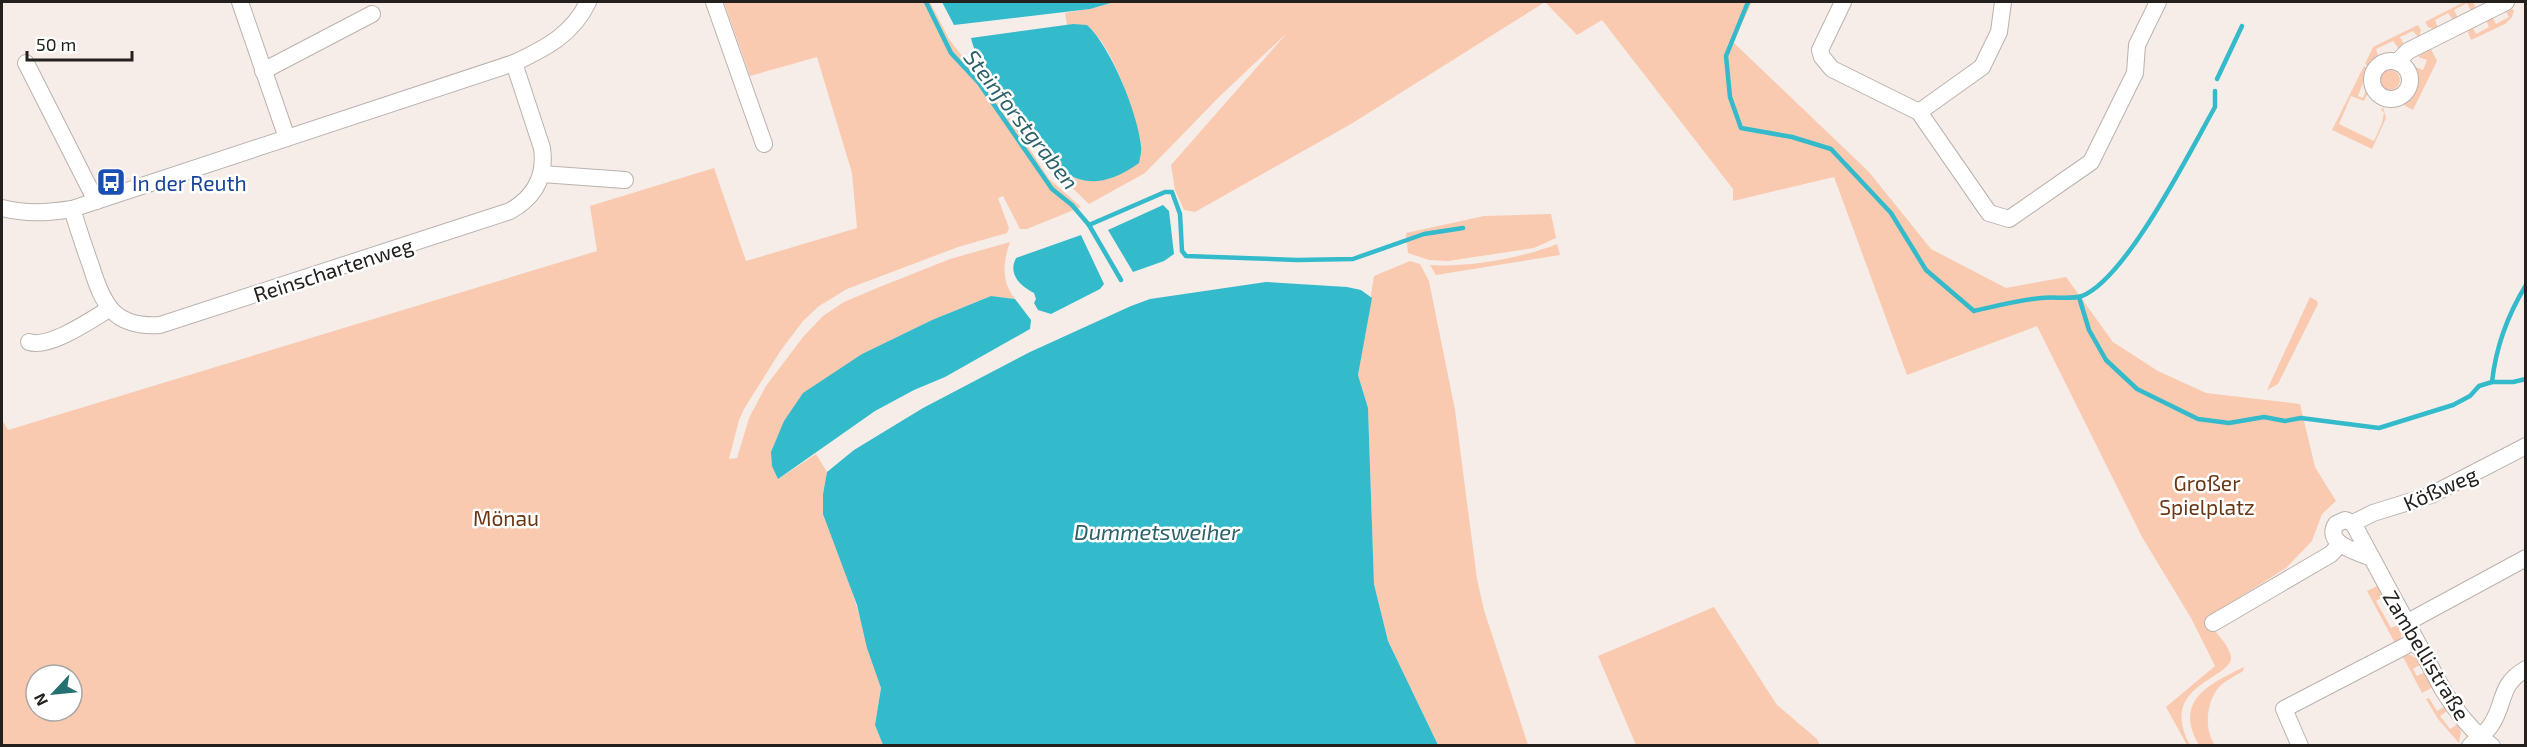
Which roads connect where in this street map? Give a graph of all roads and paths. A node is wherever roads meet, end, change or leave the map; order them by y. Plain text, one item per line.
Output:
1 (240, 2) edge
2 (588, 2) edge
3 (714, 2) edge
4 (1843, 2) edge
5 (2003, 2) edge
6 (2158, 2) edge
7 (2506, 2) edge
8 (372, 14) dead end
9 (2397, 62) dead end
10 (26, 63) dead end
11 (514, 63) junction
12 (263, 71) junction
13 (1920, 112) junction
14 (287, 138) junction
15 (764, 144) dead end
16 (542, 174) junction
17 (625, 180) dead end
18 (96, 201) junction
19 (2, 208) edge
20 (72, 209) junction
21 (109, 309) junction
22 (29, 342) dead end
23 (2526, 447) edge
24 (2353, 523) junction
25 (2340, 544) junction
26 (2369, 557) junction
27 (2526, 558) edge
28 (2213, 623) dead end
29 (2406, 623) junction
30 (2415, 641) junction
31 (2526, 669) edge
32 (2480, 743) edge
33 (2300, 746) edge

1 - 12 street
2 - 11 street
3 - 15 street
4 - 13 street
5 - 13 street
6 - 13 street
7 - 9 street
8 - 12 street
10 - 18 street
11 - 14 street
11 - 16 street
12 - 14 street
14 - 18 street
16 - 17 street
16 - 21 street, Reinschartenweg
18 - 20 street
19 - 20 street
20 - 21 street
21 - 22 street
23 - 24 street, Kößweg
24 - 25 street
24 - 26 street, Zambellistraße
25 - 26 street
25 - 28 street
26 - 29 street, Zambellistraße
27 - 29 street
29 - 30 street, Zambellistraße
30 - 32 street, Zambellistraße
30 - 33 street
31 - 32 street

